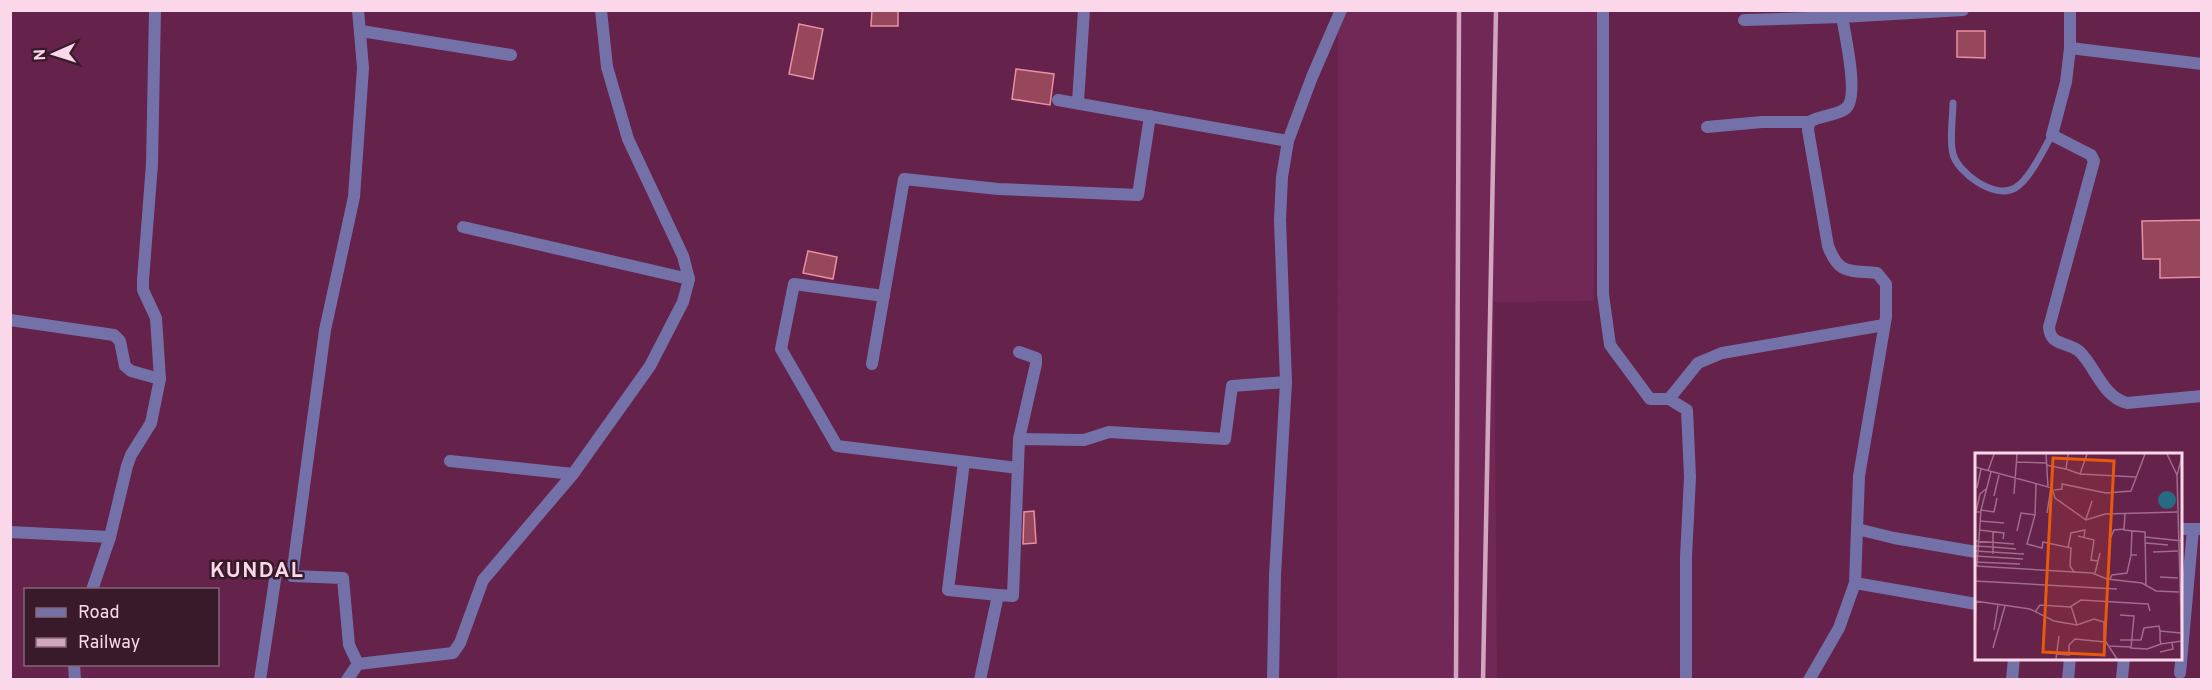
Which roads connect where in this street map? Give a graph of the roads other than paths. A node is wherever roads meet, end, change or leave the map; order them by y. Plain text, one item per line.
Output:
1 (155, 10) edge
2 (358, 10) edge
3 (601, 10) edge
4 (1084, 10) edge
5 (1341, 10) edge
6 (1604, 10) edge
7 (2070, 10) edge
8 (1956, 11) edge
9 (1842, 17) junction
10 (1744, 20) dead end
11 (361, 31) junction
12 (2070, 48) junction
13 (511, 56) dead end
14 (2202, 64) edge
15 (1058, 100) dead end
16 (1078, 102) junction
17 (1953, 103) dead end
18 (1150, 116) junction
19 (1809, 122) junction
20 (1707, 128) dead end
21 (2052, 135) junction
22 (1288, 141) junction
23 (463, 227) dead end
24 (689, 279) junction
25 (884, 296) junction
26 (10, 321) edge
27 (1884, 325) junction
28 (1019, 352) dead end
29 (872, 364) dead end
30 (160, 379) junction
31 (1286, 382) junction
32 (2202, 396) edge
33 (1670, 399) junction
34 (1018, 439) junction
35 (450, 460) dead end
36 (964, 462) junction
37 (1018, 468) junction
38 (573, 474) junction
39 (1857, 529) junction
40 (2192, 529) edge
41 (10, 532) edge
42 (110, 537) junction
43 (1975, 552) edge
44 (276, 573) dead end
45 (1855, 583) junction
46 (93, 588) edge
47 (998, 596) junction
48 (1975, 604) edge
49 (2182, 649) edge
50 (2014, 660) edge
51 (2070, 660) edge
52 (2124, 660) edge
53 (2181, 660) edge
54 (358, 664) junction
55 (2180, 673) dead end
56 (2122, 678) edge
57 (260, 680) edge
58 (347, 680) edge
59 (980, 680) edge
60 (1273, 680) edge
61 (1686, 680) edge
62 (1809, 680) edge
63 (2012, 680) edge
64 (2068, 680) edge

1 - 30 street
2 - 11 street
3 - 24 street
4 - 16 street
5 - 22 street
6 - 33 street
7 - 12 street
8 - 9 street
9 - 10 street
9 - 19 street
11 - 13 street
11 - 54 street
12 - 14 street
12 - 21 street
15 - 16 street
16 - 18 street
17 - 21 lane
18 - 22 street
18 - 25 street
19 - 20 street
19 - 27 street
21 - 32 street
22 - 31 street
23 - 24 street
24 - 38 street
25 - 29 street
25 - 36 street
26 - 30 street
27 - 33 street
27 - 39 street
28 - 34 street
30 - 42 street
31 - 34 street
31 - 60 street
33 - 61 street
34 - 37 street
35 - 38 street
36 - 37 street
36 - 47 street
37 - 47 street
38 - 54 street
39 - 43 street
39 - 45 street
40 - 49 street
41 - 42 street
42 - 46 street
44 - 57 street
45 - 48 street
45 - 62 street
47 - 59 street
50 - 63 street
51 - 64 street
52 - 56 street
53 - 55 street
54 - 58 street

